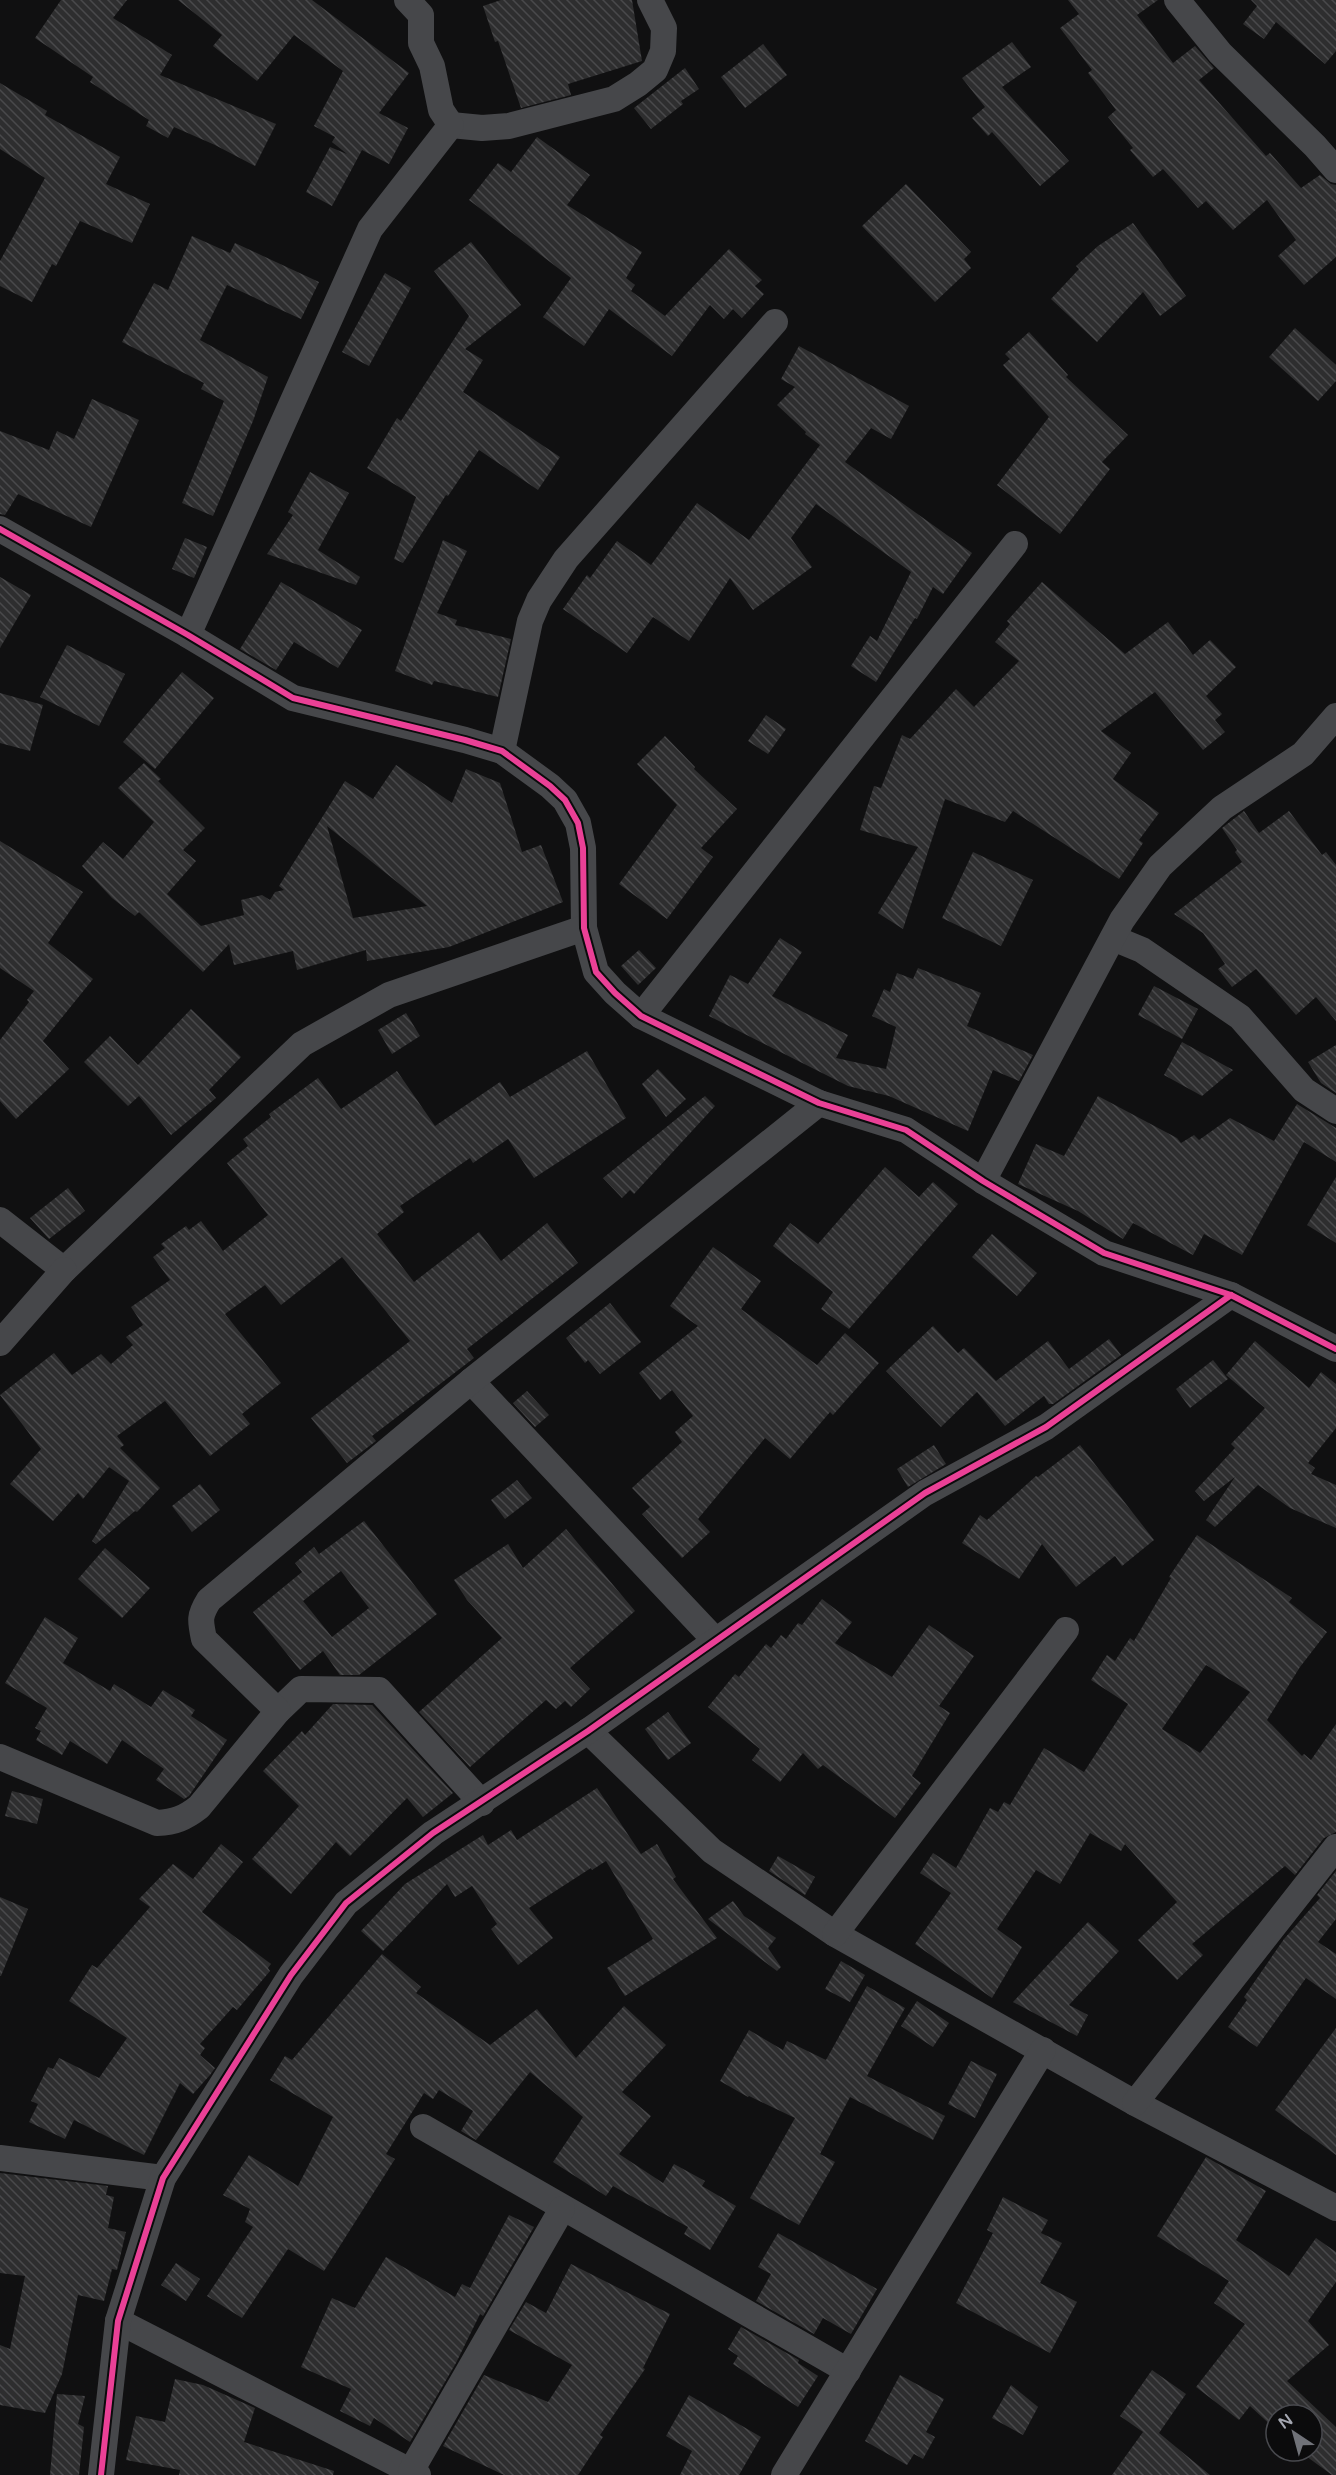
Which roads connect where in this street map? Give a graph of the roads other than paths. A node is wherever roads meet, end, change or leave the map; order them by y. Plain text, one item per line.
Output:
1 (407, 0) edge
2 (650, 0) edge
3 (1177, 0) edge
4 (451, 126) junction
5 (1336, 170) edge
6 (775, 322) dead end
7 (0, 529) edge
8 (1015, 544) dead end
9 (188, 635) junction
10 (1336, 716) edge
11 (502, 751) junction
12 (584, 928) junction
13 (1113, 938) junction
14 (642, 1016) junction
15 (819, 1103) junction
16 (1336, 1111) edge
17 (983, 1181) junction
18 (0, 1220) edge
19 (64, 1270) junction
20 (1232, 1295) junction
21 (0, 1343) edge
22 (1336, 1349) edge
23 (471, 1381) junction
24 (1066, 1630) dead end
25 (715, 1640) junction
26 (278, 1711) junction
27 (588, 1731) junction
28 (0, 1757) edge
29 (482, 1803) junction
30 (1336, 1847) edge
31 (835, 1934) junction
32 (1042, 2050) junction
33 (1135, 2103) junction
34 (423, 2127) dead end
35 (0, 2158) edge
36 (163, 2178) junction
37 (1336, 2208) edge
38 (562, 2209) junction
39 (118, 2321) junction
40 (848, 2371) junction
41 (414, 2473) edge
42 (101, 2475) edge
43 (784, 2475) edge

1 - 4 street
2 - 4 street
3 - 5 street
4 - 9 street
6 - 11 street
7 - 9 street
8 - 14 street
9 - 11 street
10 - 13 street
11 - 12 street
12 - 14 street
12 - 19 street
13 - 16 street
13 - 17 street
14 - 15 street
15 - 17 street
15 - 23 street
17 - 20 street
18 - 19 street
19 - 21 street
20 - 22 street
20 - 25 street
23 - 25 street
23 - 26 street
24 - 31 street
25 - 27 street
26 - 28 street
26 - 29 street
27 - 29 street
27 - 31 street
29 - 36 street
30 - 33 street
31 - 32 street
32 - 33 street
32 - 40 street
33 - 37 street
34 - 38 street
35 - 36 street
36 - 39 street
38 - 40 street
38 - 41 street
39 - 41 street
39 - 42 street
40 - 43 street

